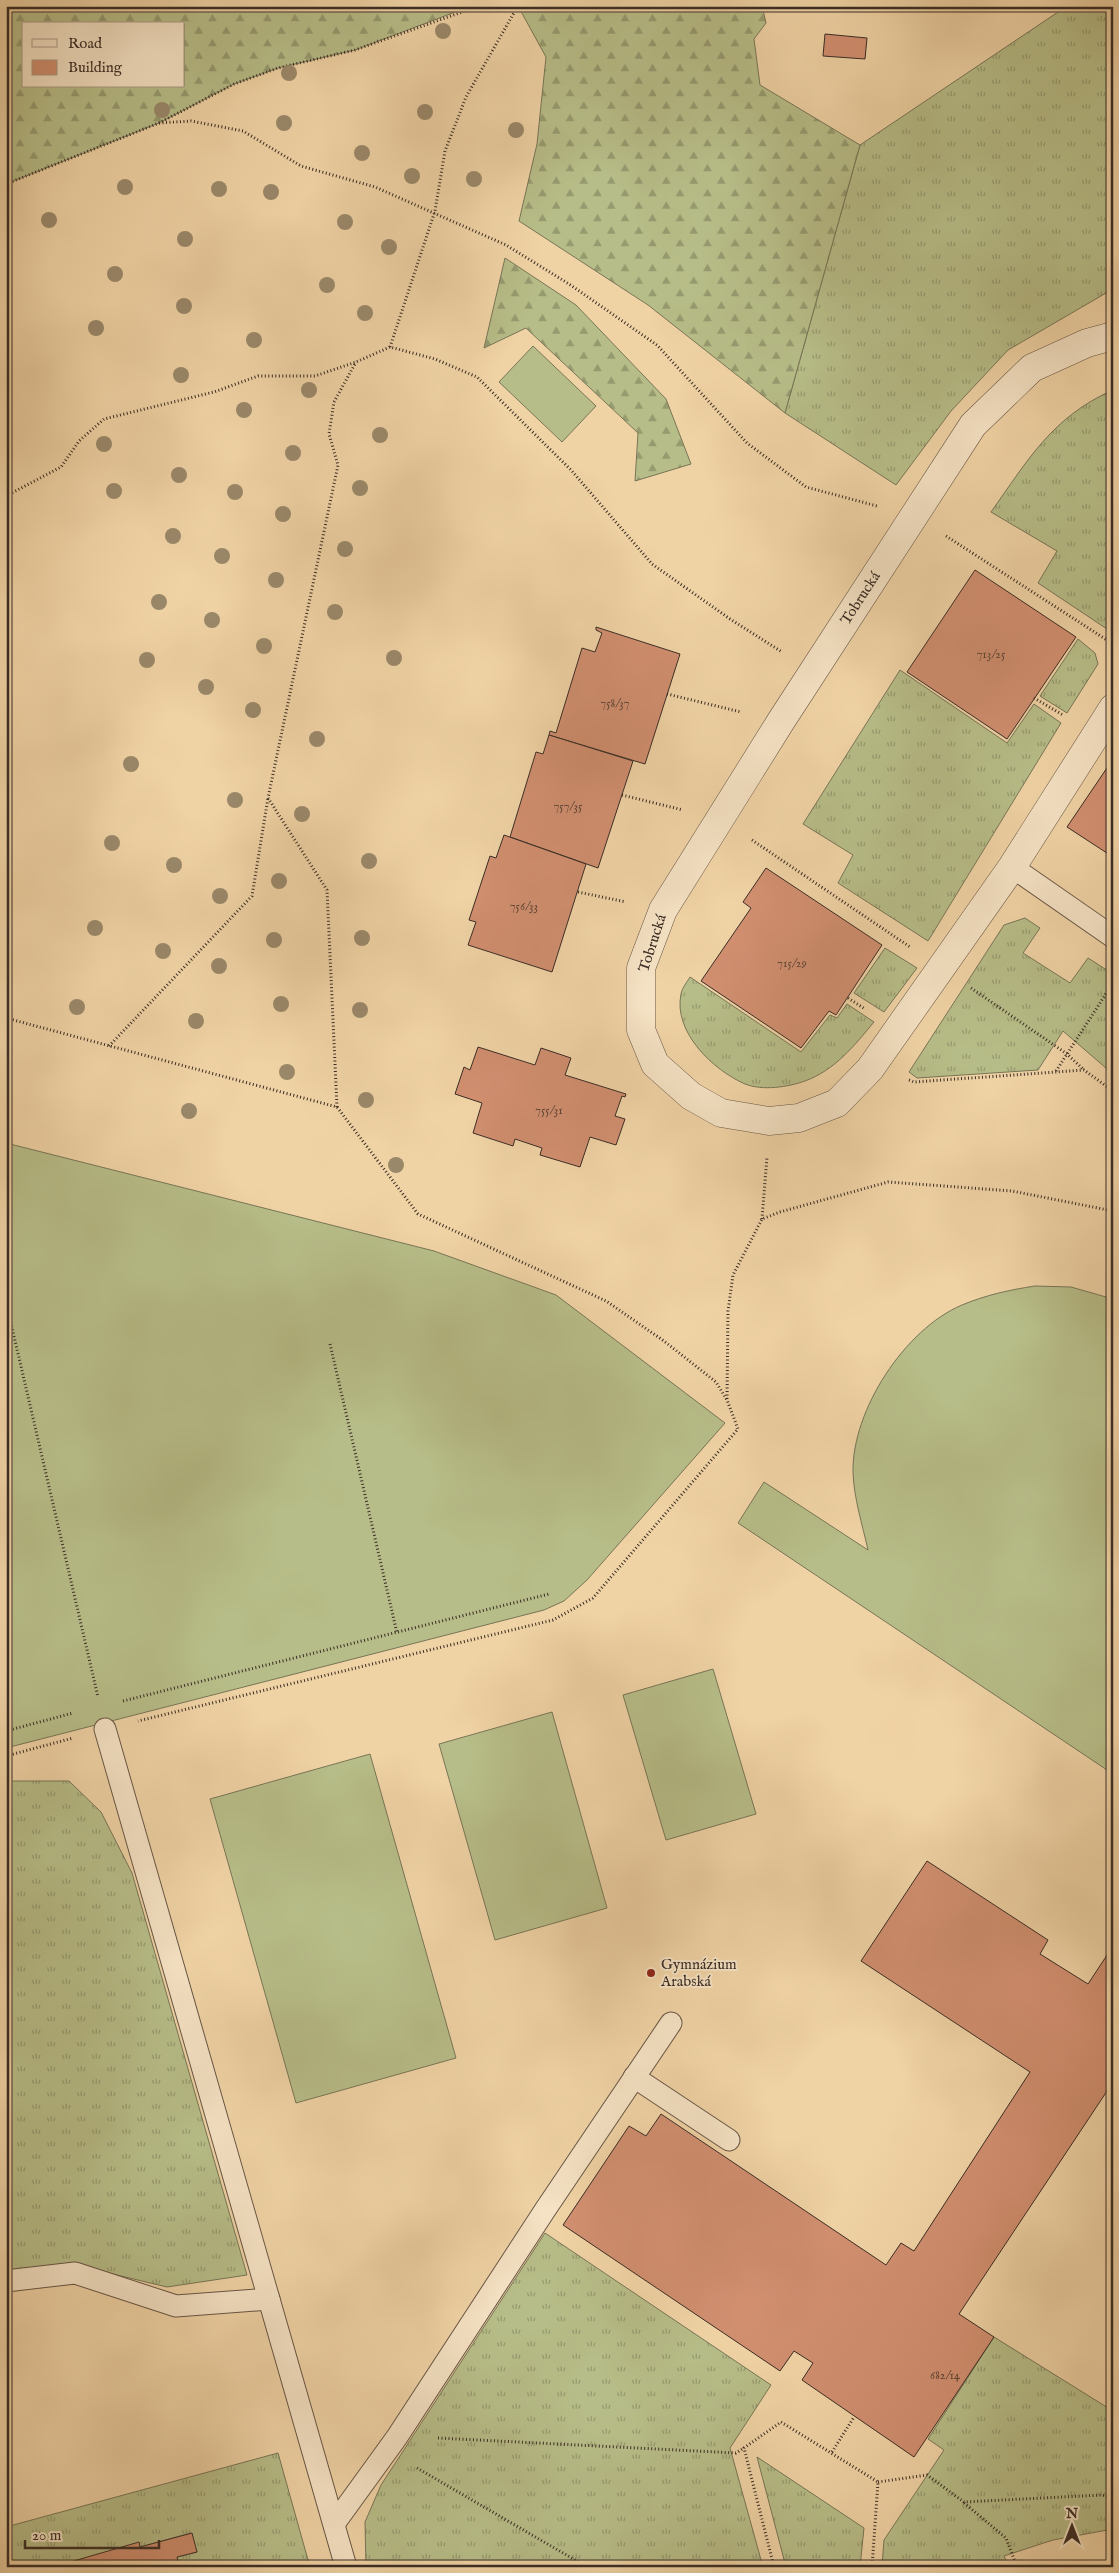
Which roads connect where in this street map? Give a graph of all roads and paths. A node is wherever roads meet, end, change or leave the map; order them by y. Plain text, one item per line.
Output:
1 (479, 6) edge
2 (514, 6) edge
3 (159, 123) junction
4 (6, 184) edge
5 (434, 211) junction
6 (1113, 336) edge
7 (390, 347) junction
8 (356, 362) junction
9 (6, 496) edge
10 (914, 516) junction
11 (1113, 644) edge
12 (813, 671) junction
13 (667, 694) dead end
14 (1113, 708) edge
15 (781, 722) junction
16 (622, 795) dead end
17 (268, 798) junction
18 (641, 799) dead end
19 (720, 818) junction
20 (1012, 867) junction
21 (578, 892) dead end
22 (598, 896) dead end
23 (1113, 937) edge
24 (941, 967) junction
25 (1113, 983) edge
26 (6, 1018) edge
27 (109, 1046) junction
28 (1067, 1054) junction
29 (870, 1069) junction
30 (1084, 1070) junction
31 (1056, 1072) junction
32 (1113, 1091) edge
33 (337, 1106) junction
34 (769, 1121) junction
35 (1113, 1211) edge
36 (762, 1219) junction
37 (6, 1302) edge
38 (330, 1344) dead end
39 (727, 1400) junction
40 (549, 1594) dead end
41 (397, 1633) junction
42 (100, 1706) junction
43 (105, 1729) junction
44 (6, 1731) edge
45 (6, 1756) edge
46 (671, 2023) dead end
47 (634, 2077) junction
48 (729, 2140) dead end
49 (6, 2281) edge
50 (269, 2299) junction
51 (854, 2416) dead end
52 (392, 2444) junction
53 (744, 2448) junction
54 (832, 2452) junction
55 (878, 2482) junction
56 (1113, 2497) edge
57 (964, 2502) junction
58 (334, 2524) junction
59 (346, 2567) edge
60 (587, 2567) edge
61 (774, 2567) edge
62 (872, 2567) edge
63 (1017, 2567) edge

1 - 3 path
2 - 5 path
3 - 4 path
3 - 5 path
5 - 7 path
5 - 10 path
6 - 10 street, Tobrucká
7 - 8 path
7 - 12 path
8 - 9 path
8 - 17 path
10 - 11 path
10 - 12 street, Tobrucká
12 - 15 street, Tobrucká
13 - 15 path
14 - 20 street, Tobrucká
15 - 19 street, Tobrucká
16 - 18 path
17 - 27 path
17 - 33 path
19 - 24 path
19 - 34 street, Tobrucká
20 - 23 lane
20 - 24 street, Tobrucká
21 - 22 path
24 - 28 path
24 - 29 street, Tobrucká
25 - 28 path
26 - 27 path
27 - 33 path
28 - 30 path
28 - 31 path
29 - 31 path
29 - 34 street, Tobrucká
30 - 31 path
30 - 32 path
33 - 39 path
34 - 36 path
35 - 36 path
36 - 39 path
37 - 42 path
38 - 41 path
39 - 43 path
40 - 41 path
41 - 42 path
42 - 43 path
42 - 44 path
43 - 45 path
43 - 50 lane
46 - 47 lane
47 - 48 lane
47 - 52 lane
49 - 50 lane
50 - 58 lane
51 - 54 path
52 - 53 path
52 - 58 lane
52 - 60 path
53 - 54 path
53 - 61 path
54 - 55 path
55 - 57 path
55 - 62 path
56 - 57 path
57 - 63 path
58 - 59 lane

